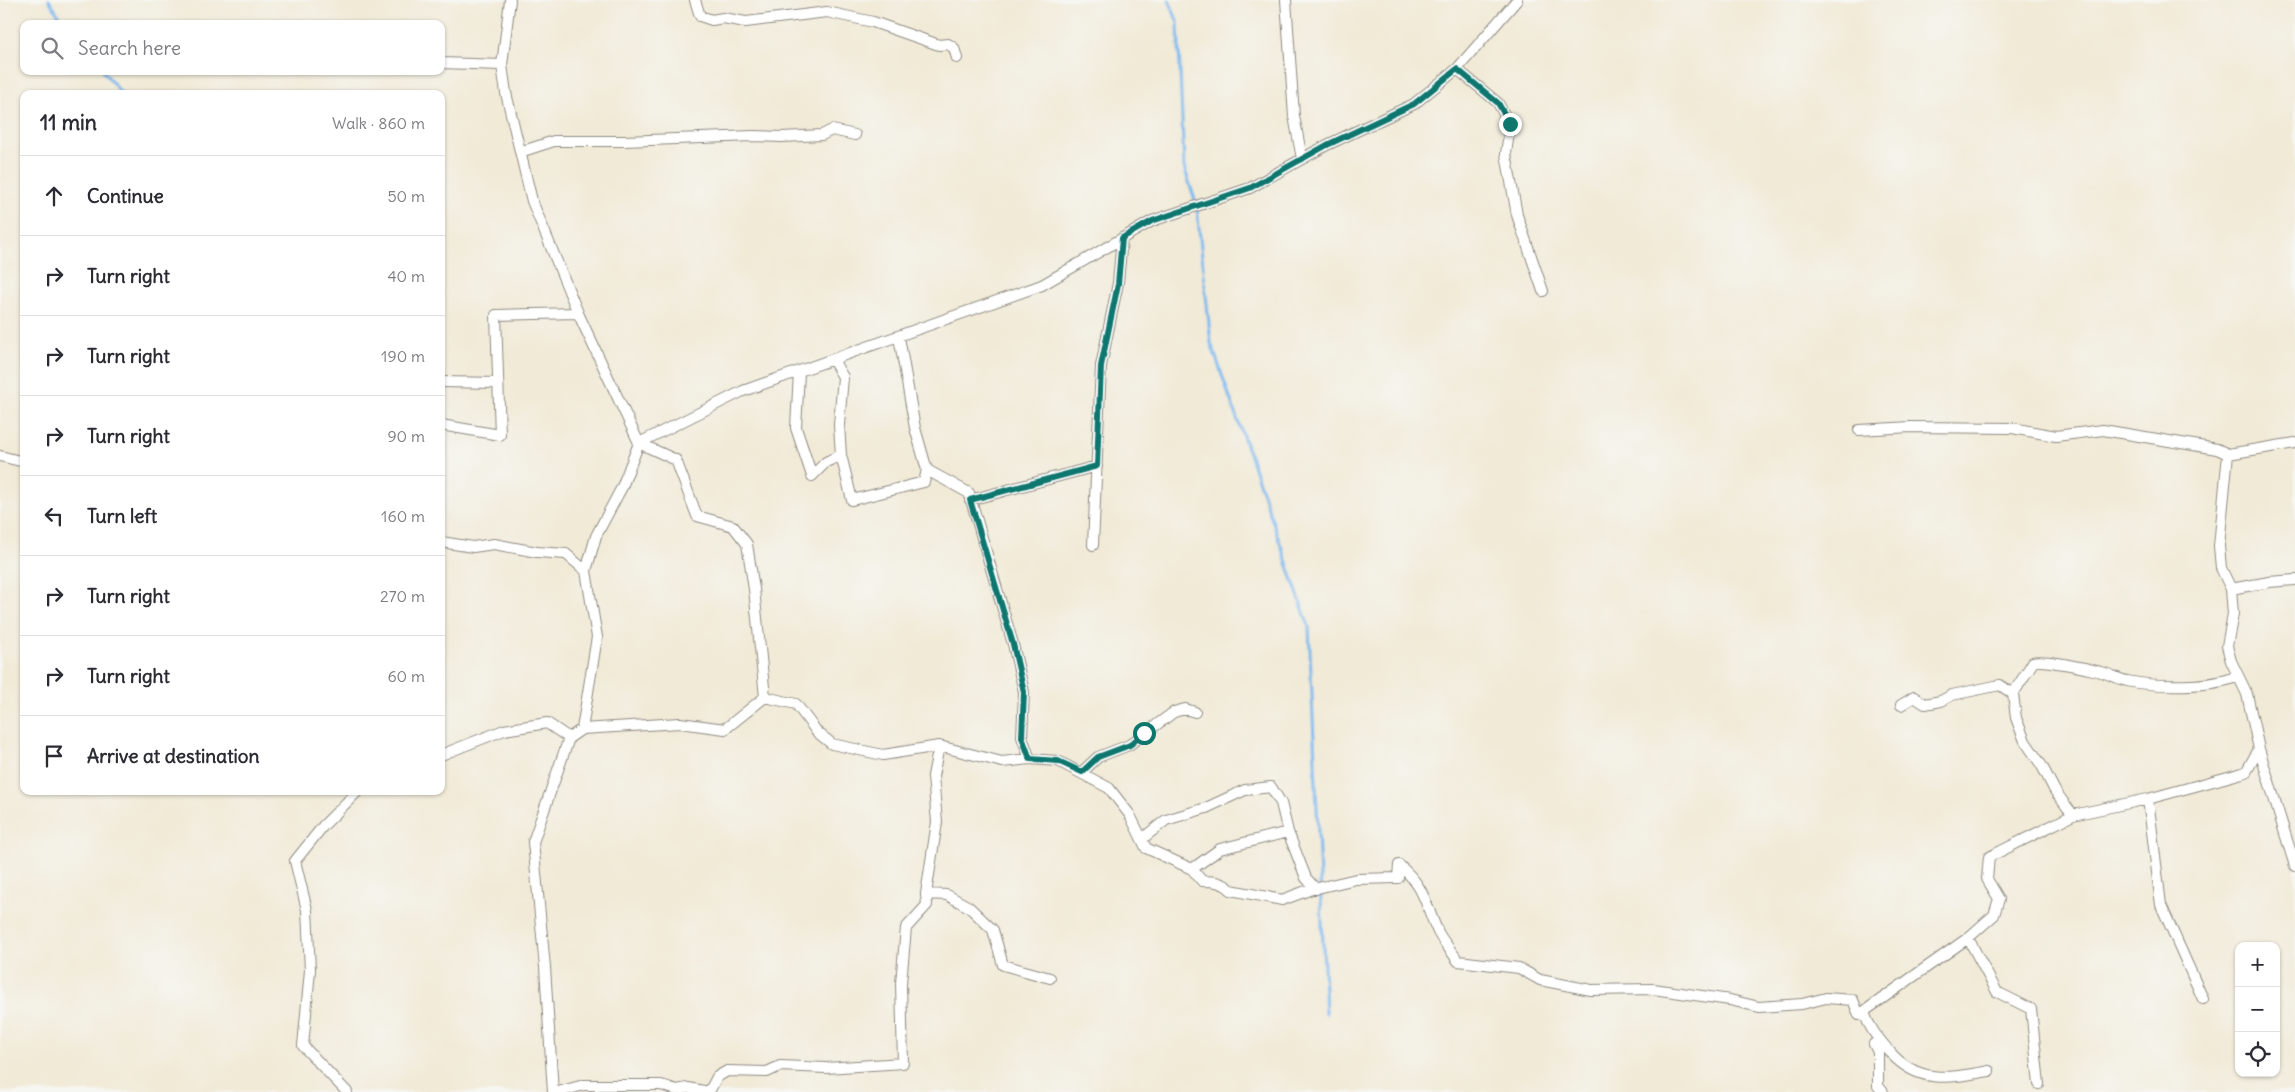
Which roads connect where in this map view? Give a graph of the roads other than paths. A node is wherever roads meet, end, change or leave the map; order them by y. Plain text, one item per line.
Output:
1 (510, 0) edge
2 (695, 0) edge
3 (1286, 0) edge
4 (1517, 0) edge
5 (957, 58) dead end
6 (445, 63) edge
7 (502, 65) junction
8 (1457, 69) junction
9 (855, 135) dead end
10 (520, 152) junction
11 (1302, 159) junction
12 (1122, 238) junction
13 (1543, 291) dead end
14 (578, 313) junction
15 (899, 337) junction
16 (833, 360) junction
17 (799, 372) junction
18 (445, 382) edge
19 (498, 383) junction
20 (445, 426) edge
21 (1859, 430) dead end
22 (639, 443) junction
23 (2295, 443) edge
24 (2228, 454) junction
25 (841, 455) junction
26 (0, 456) edge
27 (20, 461) edge
28 (1097, 466) junction
29 (927, 470) junction
30 (970, 500) junction
31 (445, 543) edge
32 (1094, 545) dead end
33 (586, 571) junction
34 (2295, 580) edge
35 (2231, 589) junction
36 (2238, 676) junction
37 (2013, 694) junction
38 (765, 696) junction
39 (1901, 705) dead end
40 (1195, 712) dead end
41 (582, 729) junction
42 (569, 738) junction
43 (939, 746) junction
44 (2259, 749) junction
45 (445, 753) edge
46 (1030, 759) junction
47 (1082, 772) junction
48 (354, 795) edge
49 (2148, 799) junction
50 (2073, 815) junction
51 (1288, 832) junction
52 (1142, 839) junction
53 (2295, 866) edge
54 (1192, 869) junction
55 (1316, 889) junction
56 (926, 894) junction
57 (1968, 938) junction
58 (1050, 978) dead end
59 (2203, 999) dead end
60 (1864, 1012) junction
61 (1879, 1041) junction
62 (1990, 1071) dead end
63 (2039, 1084) dead end
64 (347, 1092) edge
65 (553, 1092) edge
66 (558, 1092) edge
67 (1883, 1092) edge

1 - 7 street
2 - 5 street
3 - 11 street
4 - 8 street
6 - 7 street
7 - 10 street
8 - 11 street
8 - 13 street
9 - 10 street
10 - 14 street
11 - 12 street
12 - 15 street
12 - 28 street
14 - 19 street
14 - 22 street
15 - 16 street
15 - 29 street
16 - 17 street
16 - 25 street
17 - 22 street
17 - 25 street
18 - 19 street
19 - 20 street
21 - 24 street
22 - 33 street
22 - 38 street
23 - 24 street
24 - 35 street
25 - 29 street
26 - 27 street
28 - 30 street
28 - 32 street
29 - 30 street
30 - 46 street
31 - 33 street
33 - 41 street
34 - 35 street
35 - 36 street
36 - 37 street
36 - 44 street
37 - 39 street
37 - 50 street
38 - 41 street
38 - 43 street
40 - 47 street
41 - 42 street
42 - 45 street
42 - 65 street
43 - 46 street
43 - 56 street
44 - 49 street
44 - 53 street
46 - 47 street
47 - 52 street
48 - 64 street
49 - 50 street
49 - 59 street
50 - 57 street
51 - 52 street
51 - 54 street
51 - 55 street
52 - 54 street
54 - 55 street
55 - 60 street
56 - 58 street
56 - 66 street
57 - 60 street
57 - 63 street
60 - 61 street
61 - 62 street
61 - 67 street

